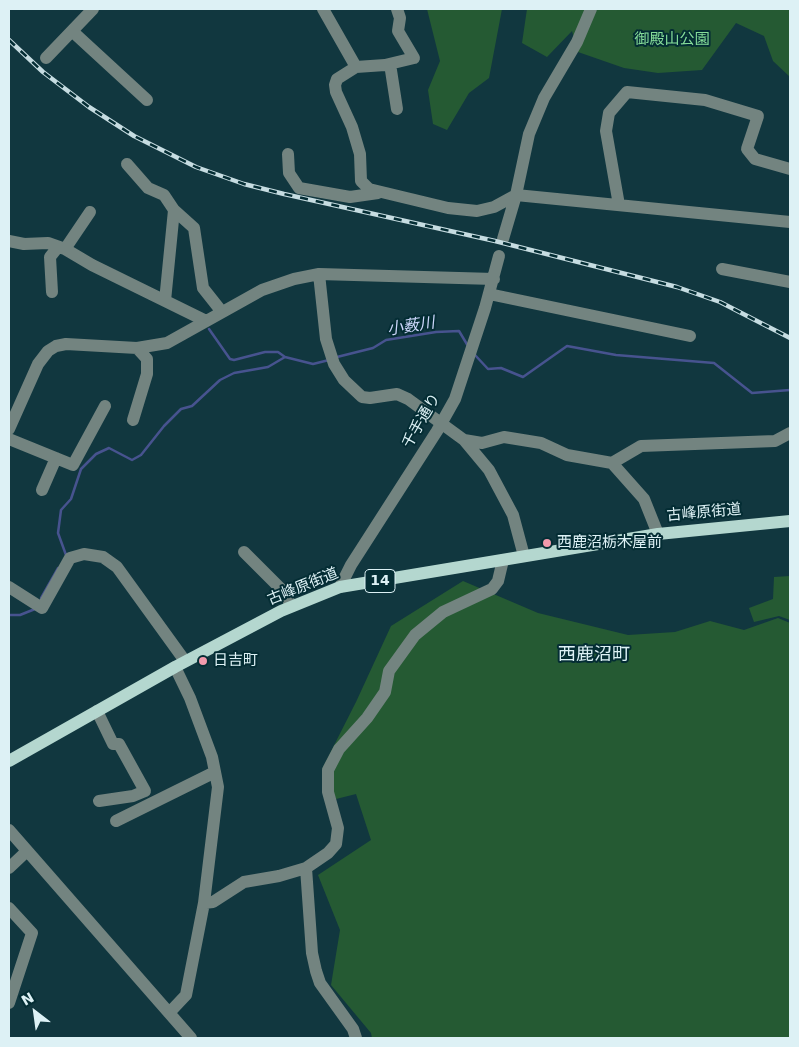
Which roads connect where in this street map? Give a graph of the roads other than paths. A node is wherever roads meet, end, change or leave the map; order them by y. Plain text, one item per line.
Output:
1 (94, 9) edge
2 (323, 9) edge
3 (397, 9) edge
4 (591, 9) edge
5 (72, 31) junction
6 (46, 58) dead end
7 (390, 64) junction
8 (356, 67) junction
9 (147, 100) dead end
10 (398, 110) dead end
11 (288, 154) dead end
12 (127, 164) dead end
13 (790, 169) edge
14 (380, 192) junction
15 (516, 195) junction
16 (619, 204) junction
17 (174, 210) junction
18 (90, 212) dead end
19 (790, 222) edge
20 (503, 239) dead end
21 (9, 241) edge
22 (62, 248) junction
23 (498, 256) dead end
24 (722, 269) dead end
25 (319, 274) junction
26 (494, 279) junction
27 (790, 282) edge
28 (52, 292) dead end
29 (489, 294) junction
30 (165, 301) junction
31 (222, 312) junction
32 (206, 321) junction
33 (690, 336) dead end
34 (137, 348) junction
35 (105, 406) dead end
36 (134, 420) dead end
37 (441, 422) junction
38 (9, 430) edge
39 (790, 434) edge
40 (464, 440) junction
41 (56, 458) junction
42 (612, 463) junction
43 (42, 490) dead end
44 (790, 521) edge
45 (658, 534) junction
46 (244, 552) dead end
47 (524, 556) junction
48 (503, 560) junction
49 (9, 587) edge
50 (340, 587) junction
51 (292, 606) junction
52 (180, 664) junction
53 (97, 711) junction
54 (9, 761) edge
55 (215, 772) junction
56 (99, 801) dead end
57 (116, 821) dead end
58 (9, 830) edge
59 (27, 851) junction
60 (9, 868) edge
61 (306, 868) junction
62 (204, 904) junction
63 (9, 908) edge
64 (9, 1003) edge
65 (169, 1013) junction
66 (188, 1037) edge
67 (356, 1038) edge

1 - 5 street
2 - 8 street
3 - 7 street
4 - 15 street
5 - 6 street
5 - 9 street
7 - 8 street
7 - 10 street
8 - 14 street
11 - 14 street
12 - 17 street
13 - 16 street
14 - 15 street
15 - 16 street
15 - 20 street
16 - 19 street
17 - 30 street
17 - 31 street
18 - 22 street
21 - 22 street
22 - 28 street
22 - 30 street
23 - 26 street, 千手通り
24 - 27 street
25 - 26 street
25 - 31 street
25 - 37 street
26 - 29 street, 千手通り
29 - 33 street
29 - 37 street, 千手通り
30 - 32 street
31 - 32 street
32 - 34 street
34 - 36 street
34 - 38 street
35 - 41 street
37 - 40 street
37 - 50 street, 千手通り
38 - 41 street
39 - 42 street
40 - 42 street
40 - 47 street
41 - 43 street
42 - 45 street
44 - 45 main road, 古峰原街道 / 14
45 - 47 main road, 古峰原街道 / 14
46 - 51 street
47 - 48 main road, 古峰原街道 / 14
48 - 50 main road, 古峰原街道 / 14
48 - 61 street
49 - 52 street
50 - 51 main road, 古峰原街道 / 14
51 - 52 main road, 古峰原街道 / 14
52 - 53 main road, 古峰原街道 / 14
52 - 55 street
53 - 54 main road, 古峰原街道 / 14
53 - 56 street
55 - 57 street
55 - 62 street
58 - 59 street
59 - 60 street
59 - 65 street
61 - 62 street
61 - 67 street
62 - 65 street
63 - 64 street
65 - 66 street

